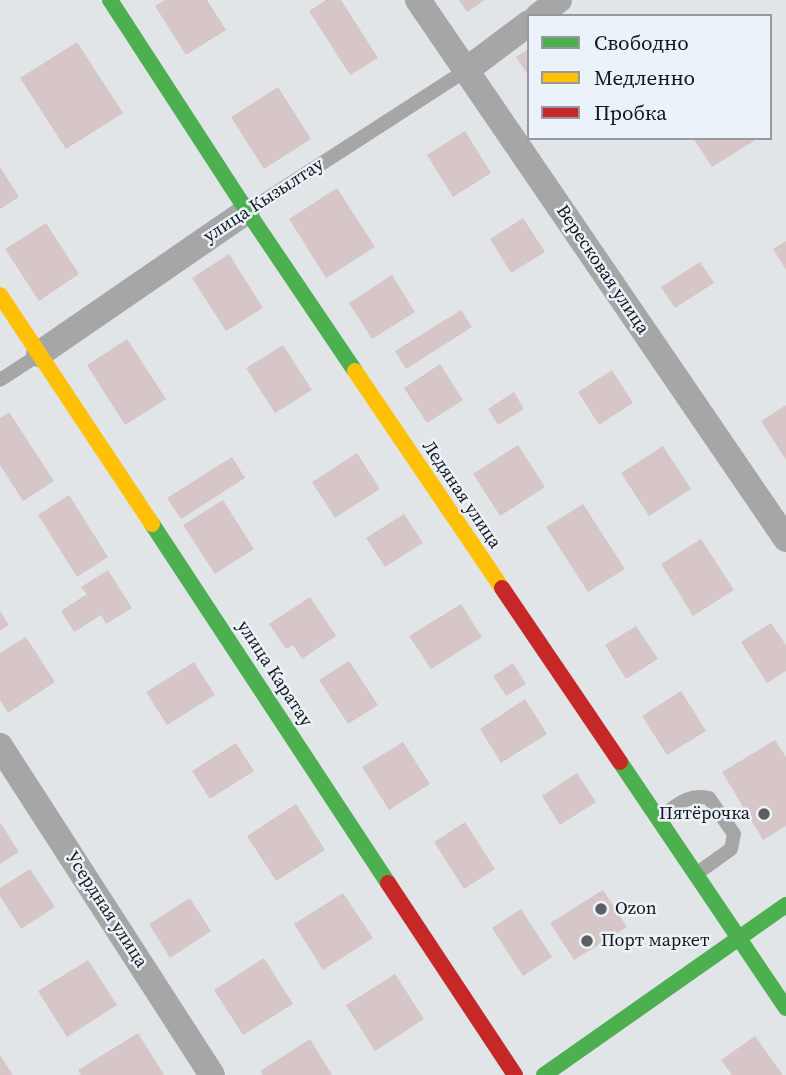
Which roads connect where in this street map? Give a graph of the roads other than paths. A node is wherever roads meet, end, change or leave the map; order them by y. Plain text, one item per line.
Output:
1 (110, 0) edge
2 (418, 0) edge
3 (559, 0) edge
4 (541, 14) edge
5 (527, 24) edge
6 (465, 71) junction
7 (247, 211) junction
8 (0, 295) edge
9 (39, 354) junction
10 (0, 380) edge
11 (786, 540) edge
12 (0, 746) edge
13 (657, 819) junction
14 (695, 875) junction
15 (786, 905) edge
16 (737, 938) junction
17 (786, 1008) edge
18 (212, 1075) edge
19 (515, 1075) edge
20 (544, 1075) edge

1 - 7 street, Ледяная улица
2 - 6 street, Вересковая улица
3 - 4 street
5 - 6 street, улица Кызылтау
6 - 7 lane, улица Кызылтау
6 - 11 street, Вересковая улица
7 - 9 street, улица Кызылтау
7 - 13 street, Ледяная улица
8 - 9 street, улица Каратау
9 - 10 lane, улица Кызылтау
9 - 19 street, улица Каратау
12 - 18 street, Усердная улица
13 - 14 street, Ледяная улица
13 - 14 lane
14 - 16 street, Ледяная улица
15 - 16 street
16 - 17 street, Ледяная улица
16 - 20 street

